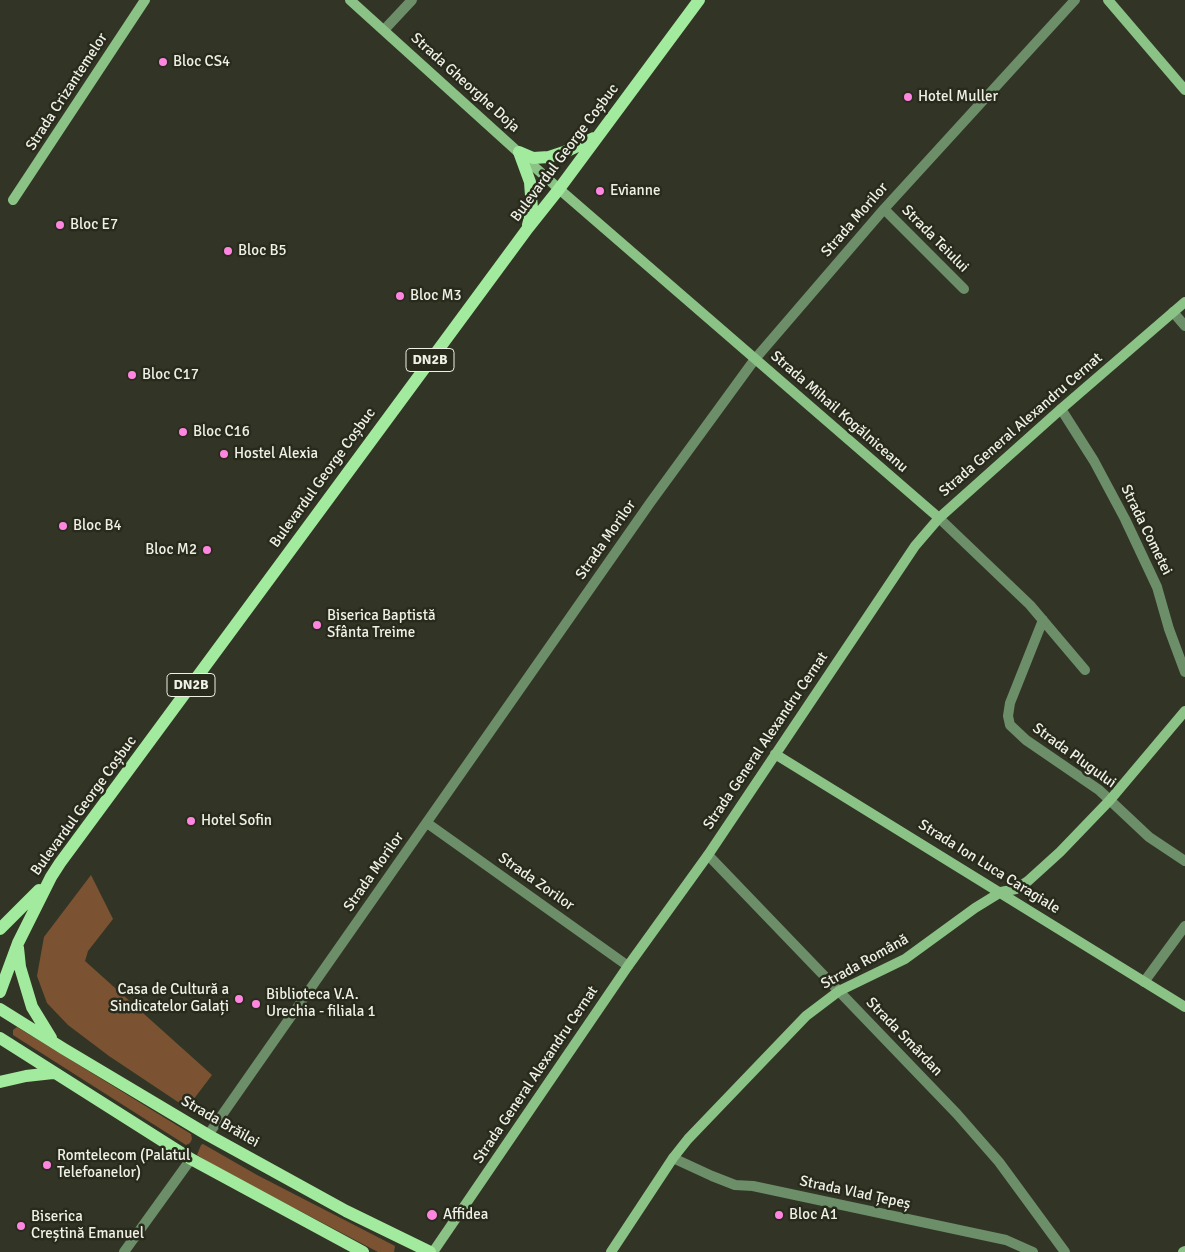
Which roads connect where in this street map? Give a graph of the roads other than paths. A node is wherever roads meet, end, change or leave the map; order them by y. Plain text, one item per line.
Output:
1 (145, 0) edge
2 (350, 0) edge
3 (412, 0) edge
4 (699, 0) edge
5 (1075, 0) edge
6 (1108, 0) edge
7 (384, 30) junction
8 (1185, 90) edge
9 (599, 135) junction
10 (518, 152) junction
11 (559, 189) junction
12 (13, 200) dead end
13 (884, 209) junction
14 (528, 228) junction
15 (964, 289) dead end
16 (1185, 302) edge
17 (1173, 312) junction
18 (1185, 326) edge
19 (755, 359) junction
20 (1061, 409) junction
21 (939, 518) junction
22 (1044, 620) junction
23 (1085, 670) dead end
24 (1185, 672) edge
25 (1185, 711) edge
26 (775, 754) junction
27 (1110, 800) junction
28 (427, 824) junction
29 (708, 855) junction
30 (1185, 861) edge
31 (50, 877) junction
32 (1001, 892) junction
33 (1185, 926) edge
34 (0, 929) edge
35 (18, 943) junction
36 (628, 966) junction
37 (1144, 982) junction
38 (839, 991) junction
39 (0, 992) edge
40 (1185, 1007) edge
41 (0, 1009) edge
42 (0, 1038) edge
43 (64, 1049) junction
44 (53, 1073) junction
45 (0, 1082) edge
46 (208, 1135) junction
47 (673, 1158) junction
48 (191, 1159) junction
49 (124, 1252) edge
50 (364, 1252) edge
51 (431, 1252) edge
52 (611, 1252) edge
53 (1033, 1252) edge
54 (1065, 1252) edge

1 - 12 street, Strada Crizantemelor
2 - 7 street, Strada Gheorghe Doja
3 - 7 street
4 - 9 main road, Bulevardul George Coșbuc / DN2B
5 - 13 street, Strada Morilor
6 - 8 street
7 - 10 street, Strada Gheorghe Doja
9 - 10 main road
9 - 11 main road, Bulevardul George Coșbuc / DN2B
10 - 11 street, Strada Gheorghe Doja
10 - 14 main road
11 - 14 main road, Bulevardul George Coșbuc / DN2B
11 - 19 street, Strada Mihail Kogălniceanu
13 - 15 street, Strada Teiului
13 - 19 street, Strada Morilor
14 - 31 main road, Bulevardul George Coșbuc / DN2B
16 - 17 street, Strada General Alexandru Cernat
17 - 18 street
17 - 20 street, Strada General Alexandru Cernat
19 - 21 street, Strada Mihail Kogălniceanu
19 - 28 street, Strada Morilor
20 - 21 street, Strada General Alexandru Cernat
20 - 24 street, Strada Cometei
21 - 22 street, Strada Mihail Kogălniceanu
21 - 26 street, Strada General Alexandru Cernat
22 - 23 street, Strada Mihail Kogălniceanu
22 - 27 street, Strada Plugului
25 - 27 street, Strada Română
26 - 29 street, Strada General Alexandru Cernat
26 - 32 street, Strada Ion Luca Caragiale
27 - 30 street, Strada Plugului
27 - 32 street, Strada Română
28 - 36 street, Strada Zorilor
28 - 46 street, Strada Morilor
29 - 36 street, Strada General Alexandru Cernat
29 - 38 street, Strada Smârdan
31 - 34 main road, DN2B
31 - 35 main road, Bulevardul George Coșbuc / DN2B
32 - 37 street, Strada Ion Luca Caragiale
32 - 38 street, Strada Română
33 - 37 street
35 - 39 main road, Bulevardul George Coșbuc / DN2B
35 - 43 main road
36 - 51 street, Strada General Alexandru Cernat
37 - 40 street, Strada Ion Luca Caragiale
38 - 47 street, Strada Română
38 - 54 street, Strada Smârdan
41 - 43 main road, Strada Brăilei
42 - 44 main road
43 - 46 main road, Strada Brăilei
44 - 45 main road
44 - 48 main road
46 - 51 main road, Strada Brăilei
47 - 52 street, Strada Română
47 - 53 street, Strada Vlad Țepeș
48 - 49 street
48 - 50 main road

